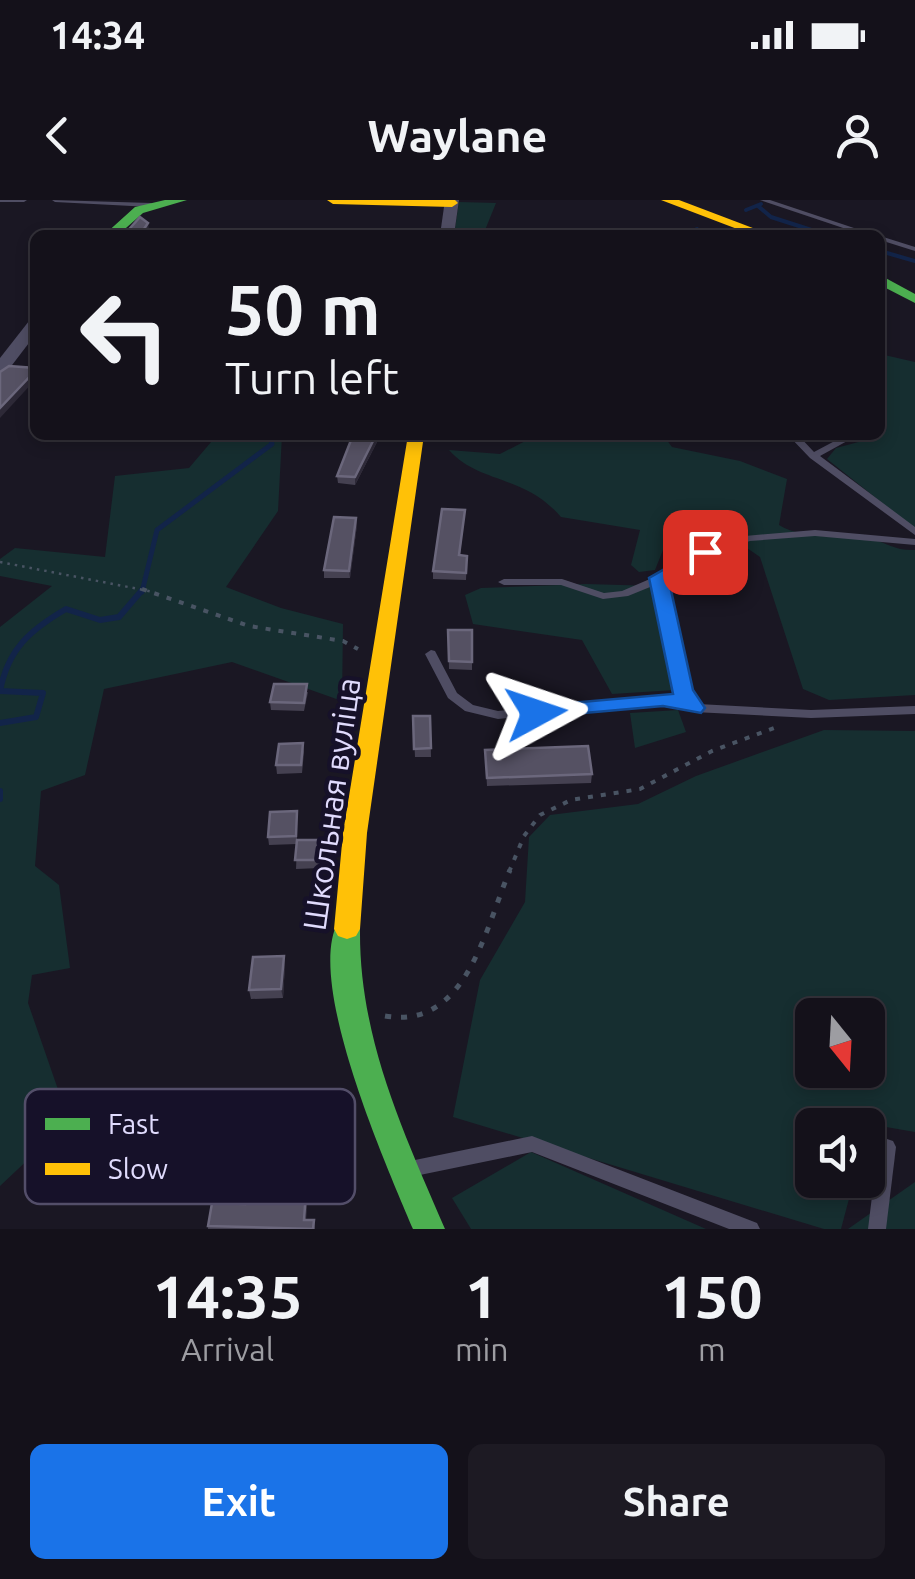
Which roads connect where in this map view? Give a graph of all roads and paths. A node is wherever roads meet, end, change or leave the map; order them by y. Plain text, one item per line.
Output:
1 (0, 200) edge
2 (24, 200) edge
3 (55, 200) edge
4 (92, 200) edge
5 (180, 200) edge
6 (333, 200) edge
7 (668, 200) edge
8 (763, 200) edge
9 (142, 202) edge
10 (452, 202) edge
11 (115, 230) edge
12 (448, 230) edge
13 (750, 230) edge
14 (856, 230) edge
15 (885, 240) edge
16 (915, 250) edge
17 (885, 280) edge
18 (914, 298) edge
19 (30, 330) edge
20 (0, 368) edge
21 (415, 440) edge
22 (798, 440) edge
23 (843, 440) edge
24 (813, 456) junction
25 (915, 532) edge
26 (915, 542) edge
27 (0, 562) edge
28 (659, 578) junction
29 (504, 582) dead end
30 (431, 654) dead end
31 (384, 664) junction
32 (694, 708) junction
33 (915, 710) edge
34 (778, 726) dead end
35 (351, 1002) junction
36 (887, 1147) dead end
37 (402, 1171) junction
38 (429, 1229) edge
39 (751, 1229) edge
40 (877, 1229) edge

1 - 2 lane
3 - 4 lane
4 - 9 lane
5 - 9 street
6 - 10 street
7 - 13 street
8 - 14 lane
9 - 11 street
10 - 12 street
15 - 16 lane
17 - 18 street
19 - 20 street
21 - 31 street, Школьная вуліца
22 - 24 lane
23 - 24 lane
24 - 25 lane
26 - 28 lane
27 - 31 path
28 - 29 lane
28 - 32 lane
30 - 32 lane
31 - 35 street, Школьная вуліца
32 - 33 lane
34 - 35 path
35 - 37 street, Школьная вуліца
36 - 40 lane
37 - 38 street, Школьная вуліца
37 - 39 lane

